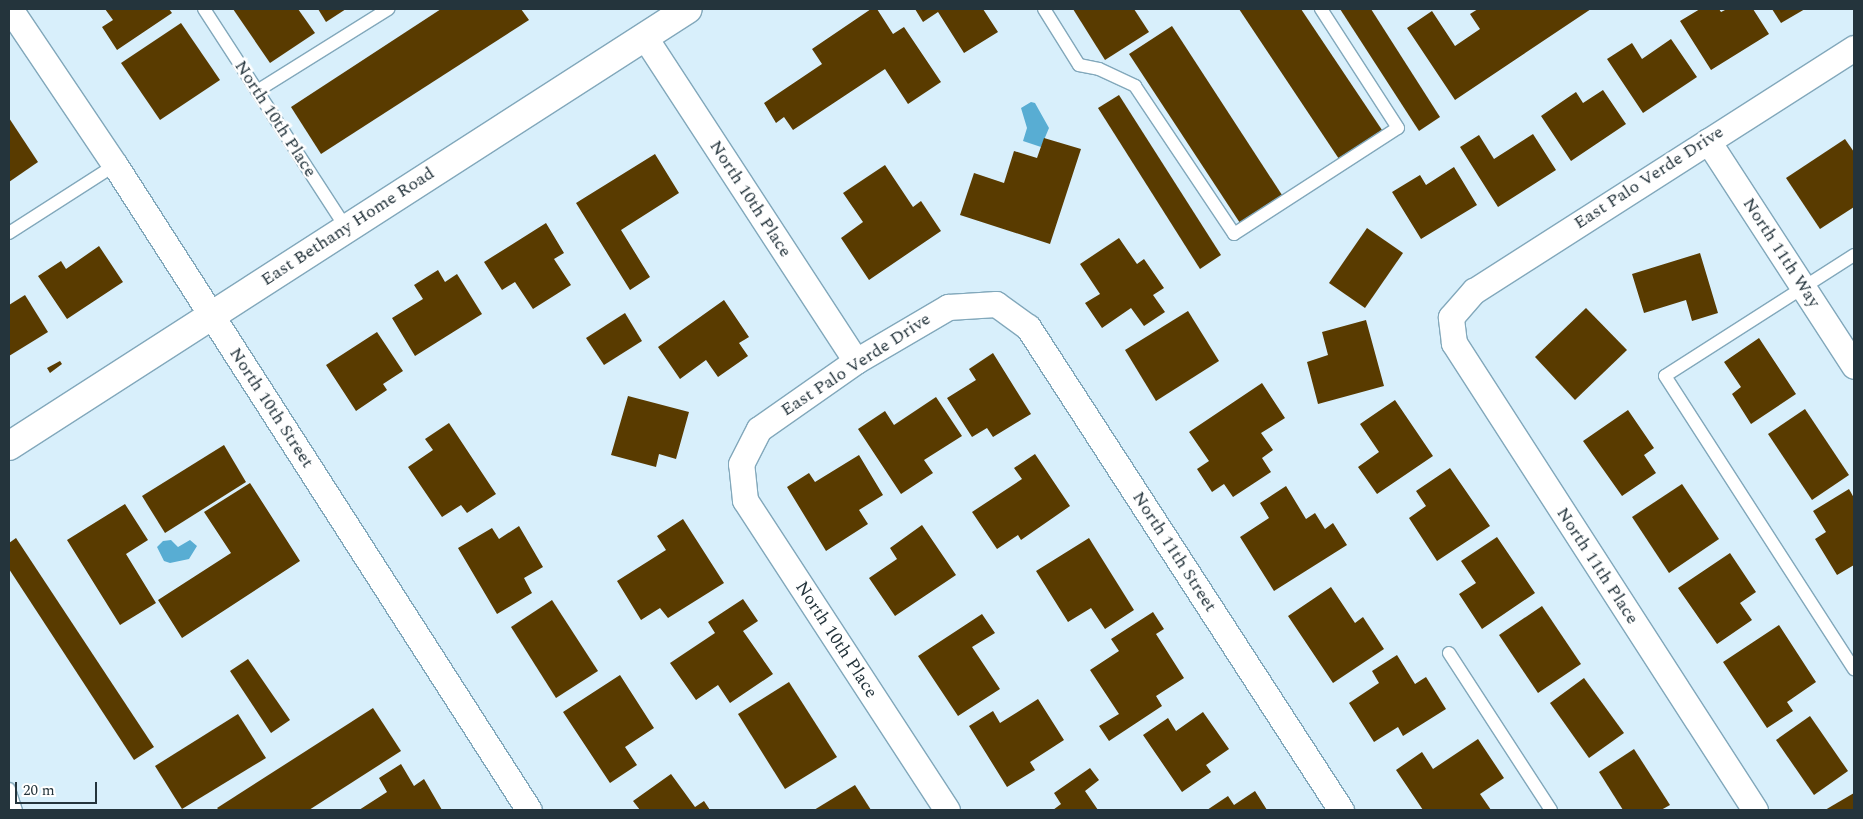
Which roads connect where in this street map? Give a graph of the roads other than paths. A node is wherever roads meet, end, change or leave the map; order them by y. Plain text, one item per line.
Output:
1 (204, 9) edge
2 (388, 9) edge
3 (1044, 9) edge
4 (1321, 9) edge
5 (684, 10) edge
6 (14, 25) edge
7 (644, 36) junction
8 (1854, 48) edge
9 (257, 92) junction
10 (1708, 140) junction
11 (115, 164) junction
12 (346, 228) junction
13 (9, 234) edge
14 (1854, 255) edge
15 (1804, 288) junction
16 (996, 304) joint
17 (211, 314) junction
18 (1452, 318) joint
19 (856, 361) junction
20 (1854, 366) edge
21 (9, 446) edge
22 (740, 464) joint
23 (1449, 653) dead end
24 (1854, 669) edge
25 (9, 789) edge
26 (16, 810) edge
27 (529, 810) edge
28 (947, 810) edge
29 (1340, 810) edge
30 (1551, 810) edge
31 (1755, 810) edge

1 - 9 lane, North 10th Place
2 - 9 lane
3 - 4 lane
5 - 7 main road, East Bethany Home Road
6 - 11 street, North 10th Street
7 - 12 main road, East Bethany Home Road
7 - 19 street, North 10th Place
8 - 10 street, East Palo Verde Drive
9 - 12 lane, North 10th Place
10 - 15 street, North 11th Way
10 - 18 street, East Palo Verde Drive
11 - 13 lane
11 - 17 street, North 10th Street
12 - 17 main road, East Bethany Home Road
14 - 15 lane
15 - 20 street, North 11th Way
15 - 24 lane
16 - 19 street, East Palo Verde Drive
16 - 29 street, North 11th Street
17 - 21 main road, East Bethany Home Road
17 - 27 street, North 10th Street
18 - 31 street, North 11th Place
19 - 22 street, East Palo Verde Drive
22 - 28 street, North 10th Place
23 - 30 lane
25 - 26 lane

